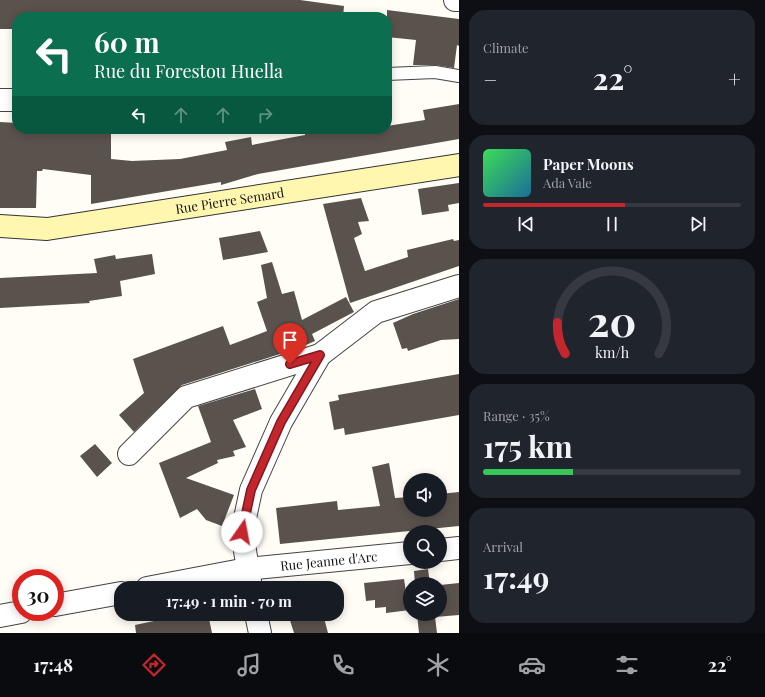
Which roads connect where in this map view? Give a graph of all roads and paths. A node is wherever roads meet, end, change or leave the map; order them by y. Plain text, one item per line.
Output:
1 (455, 0) edge
2 (459, 0) edge
3 (392, 74) edge
4 (459, 76) edge
5 (0, 100) edge
6 (12, 100) edge
7 (459, 164) edge
8 (0, 226) edge
9 (459, 286) edge
10 (320, 355) junction
11 (129, 454) dead end
12 (459, 548) edge
13 (447, 549) edge
14 (403, 554) edge
15 (249, 579) edge
16 (226, 581) edge
17 (114, 594) edge
18 (64, 603) edge
19 (12, 614) edge
20 (0, 616) edge
21 (257, 621) edge
22 (260, 633) edge

1 - 2 street
3 - 4 lane
5 - 6 street
7 - 8 main road, Rue Pierre Semard
9 - 10 street
10 - 11 street
10 - 15 street
12 - 13 street
14 - 15 street, Rue Jeanne d'Arc
15 - 16 street, Rue Jeanne d'Arc
17 - 18 street
19 - 20 street
21 - 22 street

